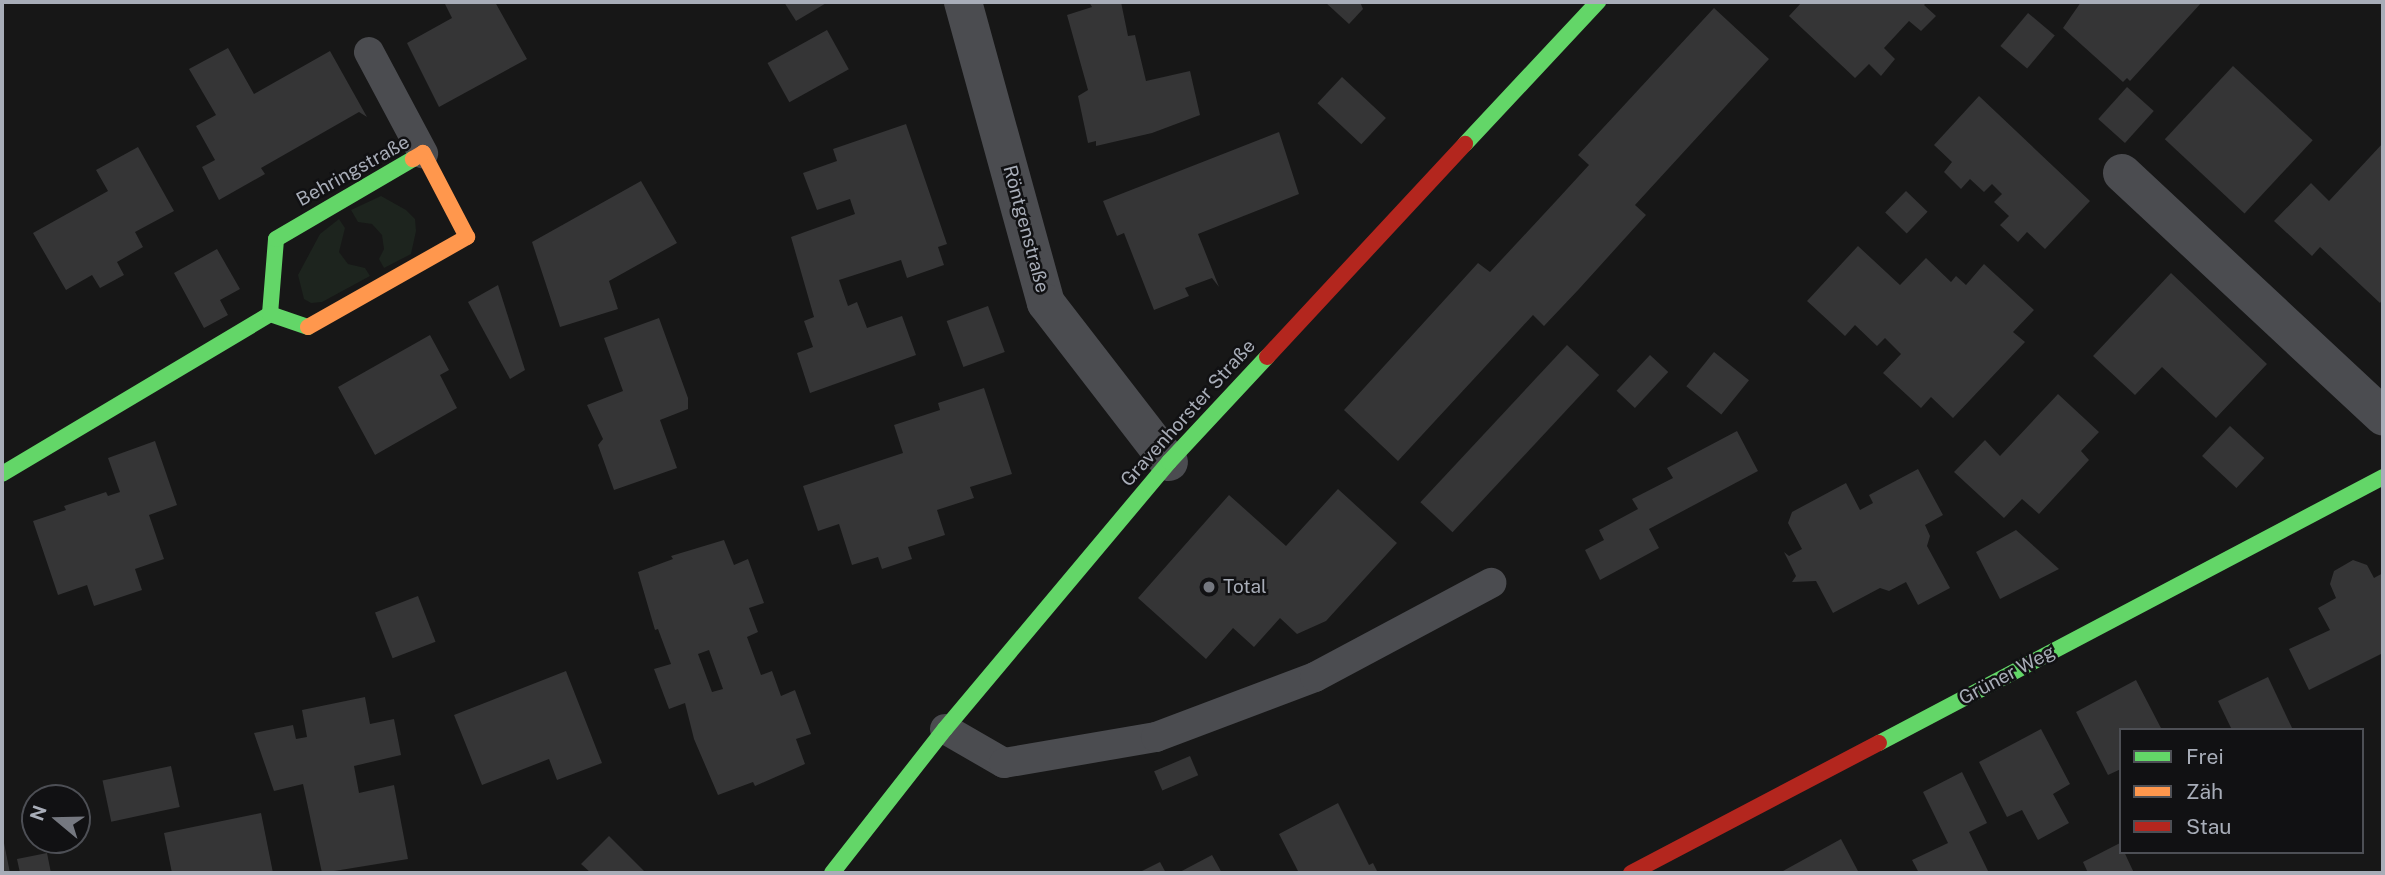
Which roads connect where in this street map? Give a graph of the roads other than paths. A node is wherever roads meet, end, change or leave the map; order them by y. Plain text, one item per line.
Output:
1 (963, 2) edge
2 (1598, 2) edge
3 (369, 51) dead end
4 (423, 153) junction
5 (2122, 173) dead end
6 (270, 314) junction
7 (2383, 416) edge
8 (1170, 462) junction
9 (2, 474) edge
10 (2383, 477) edge
11 (1490, 583) dead end
12 (945, 729) junction
13 (832, 873) edge
14 (1631, 873) edge

1 - 8 street, Röntgenstraße
2 - 8 street, Gravenhorster Straße
3 - 4 lane
4 - 6 street, Behringstraße
4 - 6 street, Behringstraße
5 - 7 street
6 - 9 street
8 - 12 street, Gravenhorster Straße
10 - 14 street, Grüner Weg
11 - 12 lane
12 - 13 street, Gravenhorster Straße

